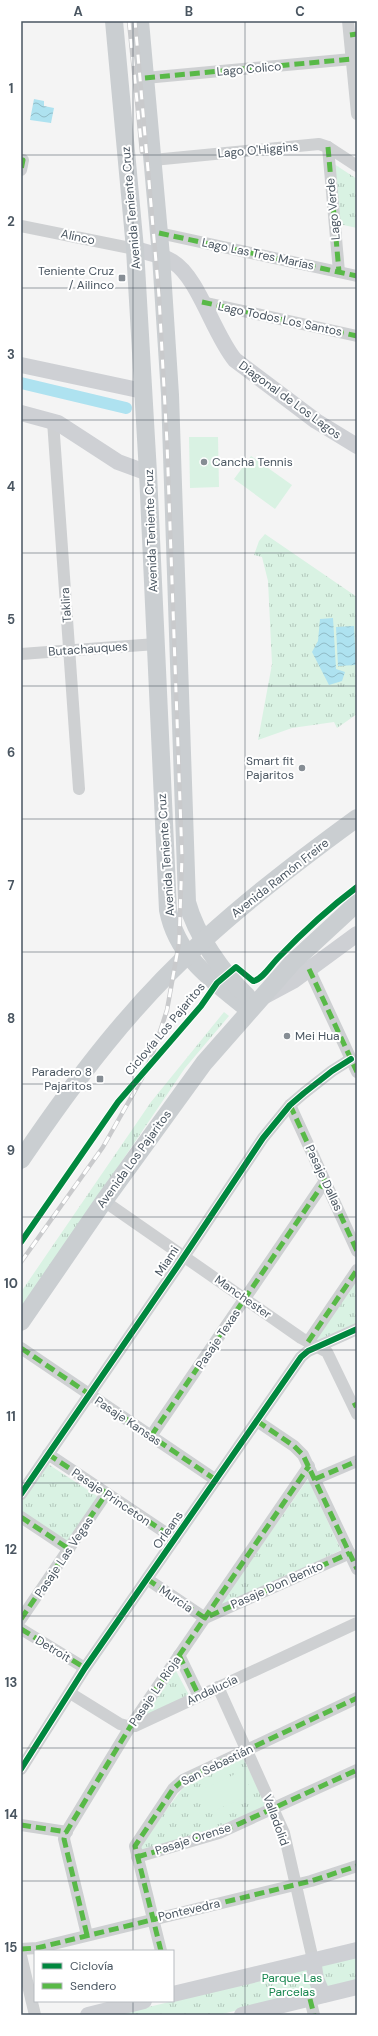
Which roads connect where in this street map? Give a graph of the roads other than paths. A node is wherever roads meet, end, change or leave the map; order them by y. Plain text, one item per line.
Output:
1 (114, 21) edge
2 (140, 21) edge
3 (348, 21) edge
4 (353, 34) edge
5 (352, 59) junction
6 (145, 78) junction
7 (357, 107) edge
8 (328, 147) junction
9 (21, 160) edge
10 (153, 160) junction
11 (357, 166) edge
12 (21, 170) edge
13 (21, 226) edge
14 (159, 233) junction
15 (135, 249) junction
16 (161, 256) junction
17 (339, 272) junction
18 (357, 276) edge
19 (202, 302) junction
20 (357, 336) edge
21 (21, 365) edge
22 (144, 391) junction
23 (21, 413) edge
24 (52, 421) junction
25 (357, 446) edge
26 (148, 473) junction
27 (156, 644) junction
28 (69, 651) junction
29 (21, 654) edge
30 (79, 789) dead end
31 (357, 818) edge
32 (357, 903) edge
33 (357, 934) edge
34 (204, 940) junction
35 (188, 956) junction
36 (309, 969) junction
37 (252, 1006) junction
38 (351, 1059) junction
39 (357, 1072) edge
40 (290, 1105) junction
41 (22, 1156) edge
42 (325, 1181) junction
43 (104, 1201) junction
44 (356, 1246) edge
45 (184, 1256) junction
46 (357, 1270) edge
47 (245, 1299) junction
48 (21, 1322) edge
49 (357, 1329) edge
50 (313, 1344) junction
51 (21, 1348) edge
52 (88, 1394) junction
53 (356, 1408) edge
54 (257, 1421) junction
55 (151, 1436) junction
56 (48, 1454) junction
57 (357, 1461) edge
58 (309, 1466) junction
59 (315, 1479) junction
60 (216, 1480) junction
61 (21, 1494) edge
62 (106, 1494) junction
63 (21, 1517) edge
64 (175, 1539) junction
65 (69, 1549) junction
66 (350, 1553) junction
67 (357, 1569) edge
68 (147, 1579) junction
69 (205, 1618) junction
70 (21, 1619) edge
71 (357, 1623) edge
72 (21, 1629) edge
73 (179, 1655) junction
74 (85, 1668) junction
75 (218, 1687) junction
76 (70, 1693) junction
77 (199, 1696) junction
78 (357, 1698) edge
79 (130, 1727) junction
80 (247, 1750) junction
81 (21, 1770) edge
82 (357, 1770) edge
83 (274, 1808) junction
84 (21, 1825) edge
85 (67, 1832) junction
86 (137, 1857) junction
87 (357, 1866) edge
88 (296, 1884) junction
89 (153, 1918) junction
90 (87, 1935) junction
91 (21, 1949) edge
92 (161, 1950) edge
93 (357, 1950) edge
94 (21, 1956) edge
95 (313, 1960) junction
96 (357, 1987) edge
97 (174, 1994) edge
98 (316, 1997) junction
99 (140, 2002) edge
100 (35, 2015) edge
101 (88, 2015) edge
102 (242, 2015) edge
103 (314, 2015) edge

1 - 15 main road, Avenida Teniente Cruz
2 - 6 main road, Avenida Teniente Cruz
3 - 4 street
4 - 5 street
5 - 6 street, Lago Colico
5 - 7 street
6 - 10 main road, Avenida Teniente Cruz
8 - 10 street, Lago O'Higgins
8 - 11 street, Lago O'Higgins
8 - 17 street, Lago Verde
9 - 12 street
10 - 14 main road, Avenida Teniente Cruz
13 - 15 street, Alinco
14 - 16 main road, Avenida Teniente Cruz
14 - 17 street, Lago Las Tres Marías
15 - 16 street, Diagonal de Los Lagos
15 - 22 main road, Avenida Teniente Cruz
16 - 19 street, Diagonal de Los Lagos
16 - 34 main road, Avenida Teniente Cruz
17 - 18 street, Lago Las Tres Marías
19 - 20 street, Lago Todos Los Santos
19 - 25 street, Diagonal de Los Lagos
21 - 22 street
22 - 26 main road, Avenida Teniente Cruz
23 - 24 street
24 - 26 street
24 - 28 street, Taklira
26 - 27 main road, Avenida Teniente Cruz
27 - 28 street, Butachauques
27 - 35 main road, Avenida Teniente Cruz
28 - 29 street, Butachauques
28 - 30 street, Taklira
31 - 34 main road, Avenida Ramón Freire
32 - 37 main road, Avenida Los Pajaritos
33 - 36 street, Avenida Los Pajaritos
34 - 35 main road
34 - 37 main road, Avenida Teniente Cruz
35 - 37 main road, Avenida Teniente Cruz
35 - 41 main road
36 - 37 street, Avenida Los Pajaritos
36 - 38 street
37 - 43 main road, Avenida Los Pajaritos
38 - 39 street
38 - 40 street, Miami
40 - 42 street, Pasaje Dallas
40 - 45 street, Miami
42 - 44 street, Pasaje Dallas
42 - 47 street, Pasaje Texas
43 - 45 street, Manchester
43 - 48 main road, Avenida Los Pajaritos
45 - 47 street, Manchester
45 - 52 street, Miami
46 - 50 street
47 - 50 street, Manchester
47 - 55 street, Pasaje Texas
49 - 50 street, Orleans
50 - 53 street, Manchester
50 - 54 street, Orleans
51 - 52 street, Pasaje Kansas
52 - 55 street, Pasaje Kansas
52 - 56 street, Miami
54 - 58 street
54 - 60 street, Orleans
55 - 60 street, Pasaje Kansas
56 - 61 street, Miami
56 - 62 street, Pasaje Princeton
57 - 59 street
58 - 59 street
58 - 69 street, Pasaje La Rioja
59 - 66 street
60 - 64 street, Orleans
62 - 64 street, Pasaje Princeton
62 - 65 street, Pasaje Las Vegas
63 - 65 street
64 - 68 street, Orleans
65 - 70 street, Pasaje Las Vegas
66 - 67 street
66 - 69 street, Pasaje Don Benito
68 - 69 street, Murcia
68 - 74 street, Orleans
69 - 73 street, Pasaje La Rioja
71 - 75 street, Andalucía
72 - 74 street, Detroit
73 - 77 street
73 - 79 street, Pasaje La Rioja
74 - 76 street, Orleans
75 - 77 street, Andalucía
75 - 80 street, Valladolid
76 - 79 street
76 - 81 street, Orleans
77 - 79 street, Andalucía
78 - 80 street, San Sebastián
79 - 85 street, Pasaje La Rioja
80 - 83 street, Valladolid
80 - 86 street, San Sebastián
82 - 83 street, Pasaje Orense
83 - 86 street, Pasaje Orense
83 - 88 street, Valladolid
84 - 85 street
85 - 90 street
86 - 89 street, San Sebastián
87 - 88 street, Pontevedra
88 - 89 street, Pontevedra
88 - 95 street, Valladolid
89 - 90 street, Pontevedra
89 - 92 street, San Sebastián
90 - 91 street, Pontevedra
93 - 95 street
94 - 100 street
95 - 97 street
95 - 98 street
96 - 98 street
98 - 102 street
98 - 103 street
99 - 101 street

